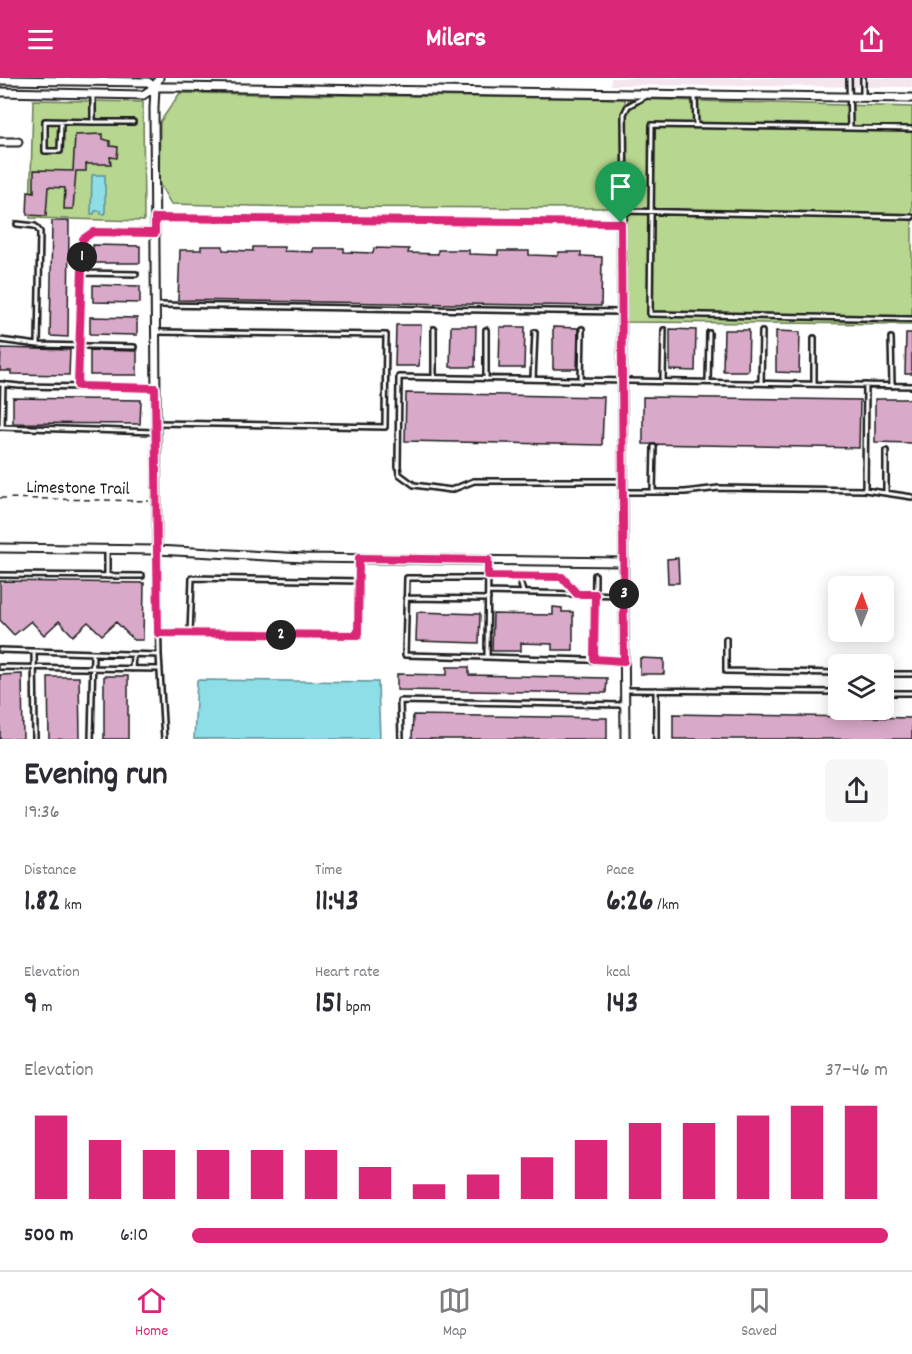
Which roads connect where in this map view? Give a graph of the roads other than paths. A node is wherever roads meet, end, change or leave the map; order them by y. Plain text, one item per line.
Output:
1 (159, 78) edge
2 (849, 78) edge
3 (863, 78) edge
4 (0, 80) edge
5 (155, 87) junction
6 (0, 92) edge
7 (650, 93) junction
8 (93, 94) junction
9 (695, 94) junction
10 (850, 97) junction
11 (864, 97) junction
12 (912, 98) edge
13 (61, 122) junction
14 (93, 122) junction
15 (133, 122) dead end
16 (696, 126) junction
17 (850, 128) junction
18 (912, 129) edge
19 (0, 142) edge
20 (18, 142) dead end
21 (625, 211) junction
22 (651, 211) junction
23 (912, 217) edge
24 (155, 218) junction
25 (621, 223) junction
26 (17, 224) dead end
27 (155, 233) junction
28 (82, 273) junction
29 (136, 274) dead end
30 (156, 305) junction
31 (622, 312) junction
32 (912, 319) edge
33 (582, 328) dead end
34 (434, 329) dead end
35 (486, 330) dead end
36 (664, 330) dead end
37 (155, 332) junction
38 (535, 332) dead end
39 (762, 332) dead end
40 (709, 333) dead end
41 (814, 338) dead end
42 (891, 338) dead end
43 (0, 340) edge
44 (38, 345) junction
45 (81, 346) junction
46 (134, 347) dead end
47 (434, 378) junction
48 (486, 379) junction
49 (533, 379) junction
50 (581, 381) junction
51 (663, 381) junction
52 (622, 382) junction
53 (708, 382) junction
54 (761, 383) junction
55 (814, 383) junction
56 (2, 384) edge
57 (866, 385) junction
58 (78, 386) junction
59 (892, 386) junction
60 (912, 386) edge
61 (155, 388) junction
62 (156, 423) junction
63 (1, 427) edge
64 (156, 432) junction
65 (654, 447) dead end
66 (886, 451) dead end
67 (623, 481) junction
68 (865, 490) junction
69 (623, 492) junction
70 (653, 492) junction
71 (886, 493) junction
72 (912, 497) edge
73 (0, 548) edge
74 (107, 550) junction
75 (157, 550) junction
76 (359, 558) junction
77 (488, 560) junction
78 (624, 562) junction
79 (0, 575) edge
80 (595, 575) dead end
81 (107, 576) junction
82 (142, 576) dead end
83 (519, 576) junction
84 (488, 577) junction
85 (359, 581) junction
86 (488, 592) junction
87 (523, 592) junction
88 (577, 594) junction
89 (595, 594) junction
90 (624, 595) junction
91 (406, 598) junction
92 (488, 599) junction
93 (158, 633) junction
94 (190, 634) junction
95 (726, 639) dead end
96 (0, 650) edge
97 (34, 651) junction
98 (93, 654) junction
99 (133, 655) junction
100 (159, 655) junction
101 (487, 657) junction
102 (594, 659) junction
103 (624, 661) junction
104 (0, 667) edge
105 (34, 667) junction
106 (93, 668) junction
107 (132, 669) junction
108 (160, 669) junction
109 (828, 673) edge
110 (894, 674) edge
111 (912, 674) edge
112 (624, 690) junction
113 (656, 690) junction
114 (828, 692) edge
115 (894, 693) edge
116 (912, 693) edge
117 (625, 705) junction
118 (35, 739) edge
119 (91, 739) edge
120 (164, 739) edge
121 (401, 739) edge
122 (625, 739) edge
123 (656, 739) edge

1 - 5 street
2 - 10 lane
3 - 11 lane
4 - 5 street
5 - 7 street
5 - 8 street
5 - 24 street
6 - 8 street
7 - 9 street
7 - 21 lane
8 - 14 lane
9 - 10 street
9 - 16 lane
10 - 11 street
10 - 17 lane
11 - 12 street
13 - 13 lane
13 - 14 lane
14 - 15 lane
16 - 17 lane
16 - 22 lane
17 - 18 lane
19 - 20 street
21 - 22 lane
21 - 25 street
22 - 23 lane
22 - 32 lane
24 - 25 lane
24 - 27 street
25 - 31 street
26 - 44 lane
27 - 28 lane
27 - 30 street
28 - 29 lane
28 - 45 lane
30 - 31 lane
30 - 37 street
31 - 52 street
33 - 50 lane
34 - 47 lane
35 - 48 lane
36 - 51 lane
37 - 61 street
37 - 62 lane
38 - 49 lane
39 - 54 lane
40 - 53 lane
41 - 55 lane
42 - 59 lane
43 - 44 lane
44 - 45 lane
45 - 46 lane
45 - 58 lane
47 - 48 lane
47 - 67 lane
48 - 49 lane
49 - 50 lane
50 - 52 lane
51 - 52 lane
51 - 53 lane
52 - 67 street
53 - 54 lane
54 - 55 lane
55 - 57 lane
56 - 58 lane
56 - 63 lane
57 - 59 lane
57 - 68 lane
58 - 61 lane
59 - 60 lane
61 - 62 street
62 - 64 street
63 - 64 lane
64 - 75 street
65 - 70 lane
66 - 71 lane
67 - 69 street
68 - 70 lane
68 - 71 lane
69 - 70 lane
69 - 78 street
71 - 72 lane
73 - 74 street
74 - 75 street
74 - 81 lane
75 - 76 street
75 - 93 lane
76 - 77 street
76 - 85 lane
77 - 78 street
77 - 84 lane
78 - 90 street
79 - 81 lane
80 - 89 lane
81 - 82 lane
83 - 84 lane
83 - 87 lane
83 - 88 lane
84 - 86 lane
84 - 91 lane
85 - 94 lane
85 - 94 lane
86 - 87 lane
86 - 92 lane
87 - 88 lane
88 - 89 lane
89 - 90 lane
89 - 102 lane
90 - 103 street
91 - 92 lane
91 - 101 lane
92 - 101 lane
93 - 94 lane
93 - 100 lane
95 - 109 lane
96 - 97 lane
97 - 98 lane
97 - 105 lane
98 - 99 lane
98 - 106 lane
99 - 100 lane
99 - 107 lane
100 - 108 lane
101 - 102 lane
102 - 103 lane
103 - 112 street
104 - 105 lane
105 - 106 lane
105 - 118 lane
106 - 107 lane
106 - 119 lane
107 - 108 lane
108 - 120 lane
110 - 111 lane
112 - 113 lane
112 - 117 street
113 - 114 lane
113 - 123 lane
115 - 116 lane
117 - 121 lane
117 - 122 street

